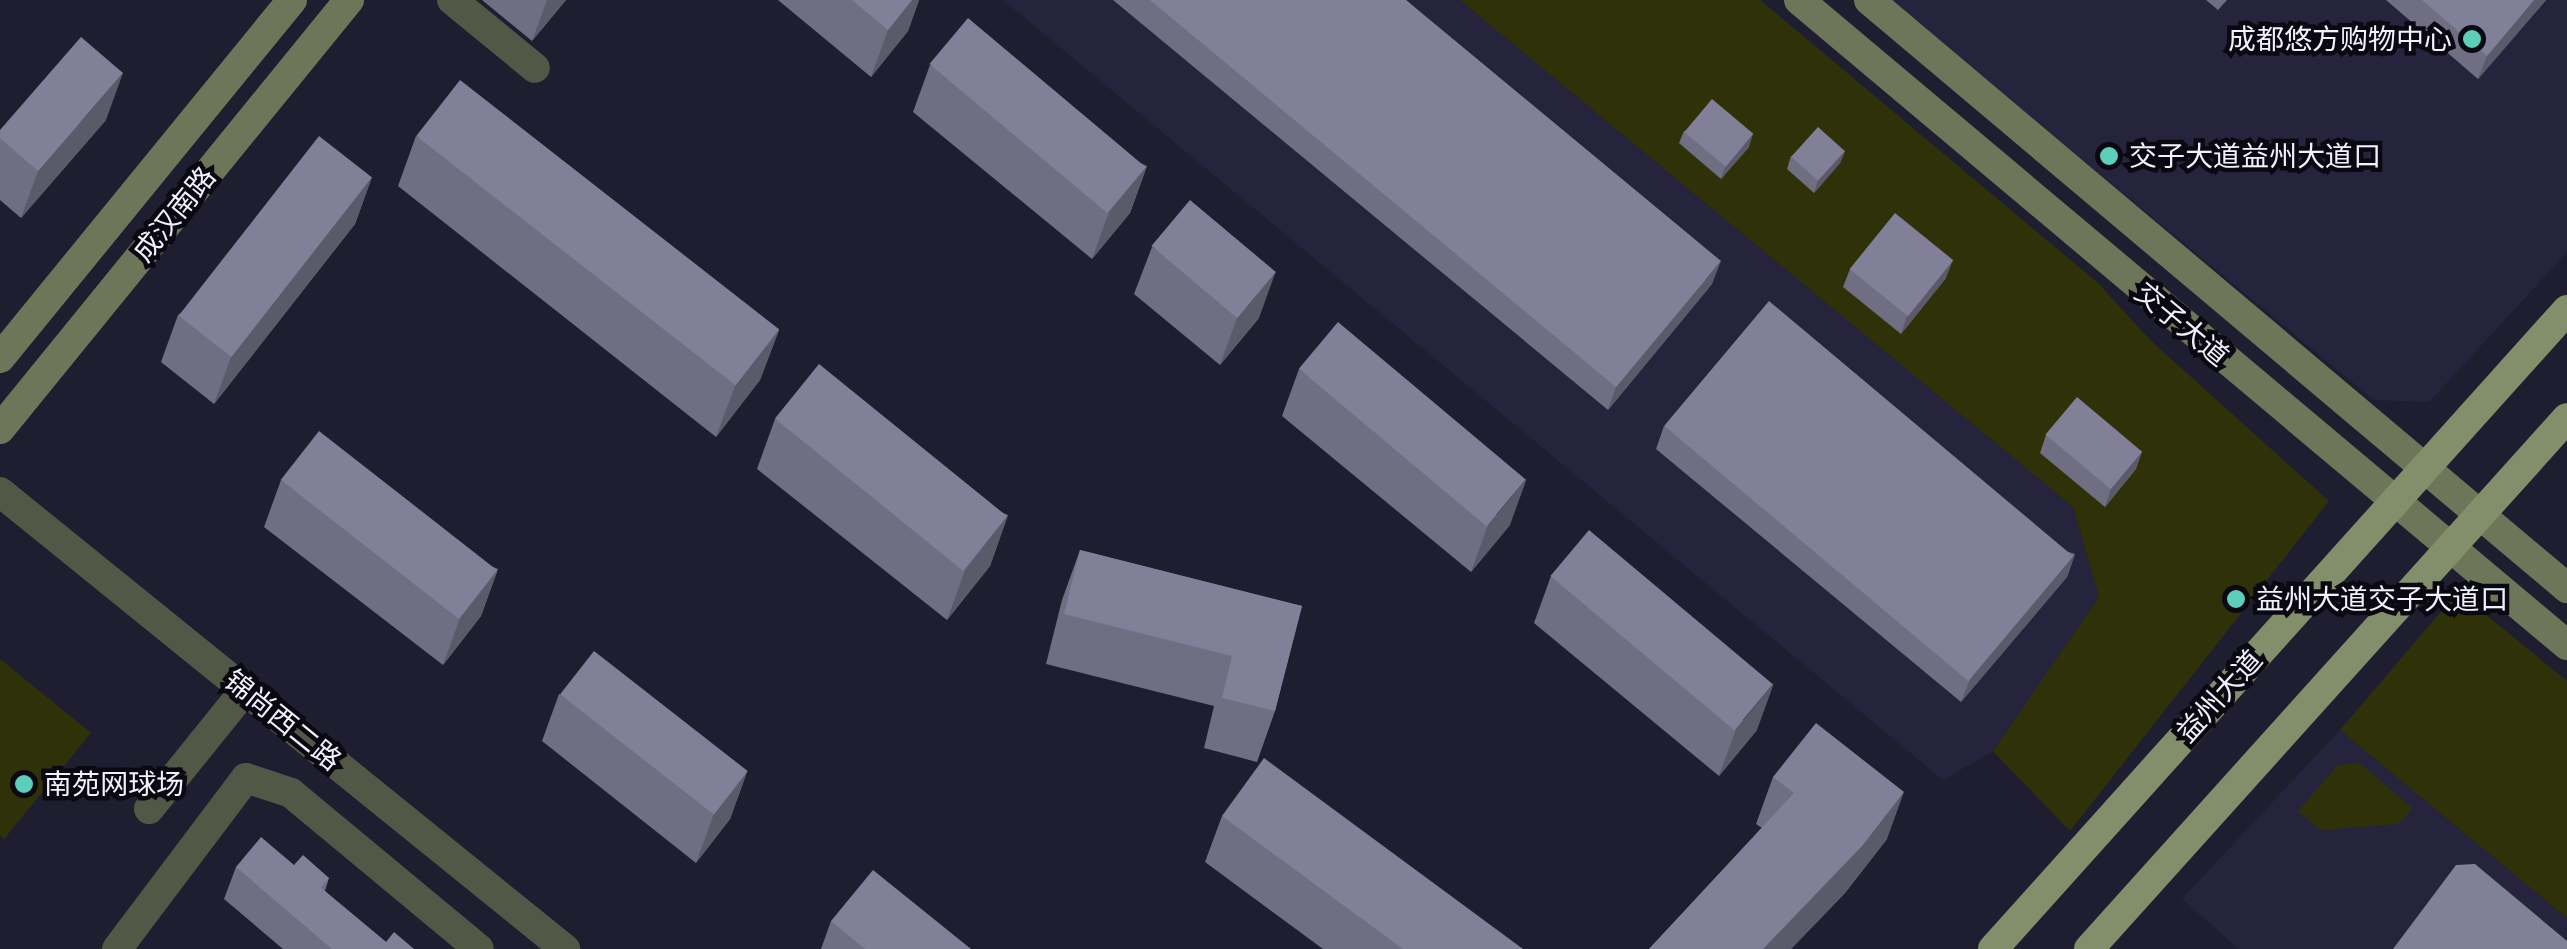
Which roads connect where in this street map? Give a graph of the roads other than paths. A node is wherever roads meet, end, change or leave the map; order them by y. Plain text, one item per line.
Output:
1 (292, 0) edge
2 (349, 0) edge
3 (452, 0) edge
4 (1799, 0) edge
5 (1869, 0) edge
6 (535, 68) dead end
7 (2567, 310) edge
8 (0, 358) edge
9 (2567, 418) edge
10 (0, 429) edge
11 (2424, 468) junction
12 (0, 492) edge
13 (2392, 502) junction
14 (2480, 516) junction
15 (2449, 551) junction
16 (2567, 588) edge
17 (2567, 645) edge
18 (245, 690) junction
19 (149, 810) dead end
20 (117, 949) edge
21 (479, 949) edge
22 (565, 949) edge
23 (1993, 949) edge
24 (2089, 949) edge

1 - 8 main road, 成汉南路
2 - 10 main road, 成汉南路
3 - 6 street
4 - 13 main road, 交子大道
5 - 11 main road, 交子大道
7 - 11 main road, 益州大道
9 - 14 main road
11 - 13 main road, 益州大道
11 - 14 main road, 交子大道
12 - 18 street, 锦尚西二路
13 - 15 main road, 交子大道
13 - 23 main road, 益州大道
14 - 15 main road
14 - 16 main road, 交子大道
15 - 17 main road, 交子大道
15 - 24 main road
18 - 19 street
18 - 22 street, 锦尚西二路
20 - 21 street

